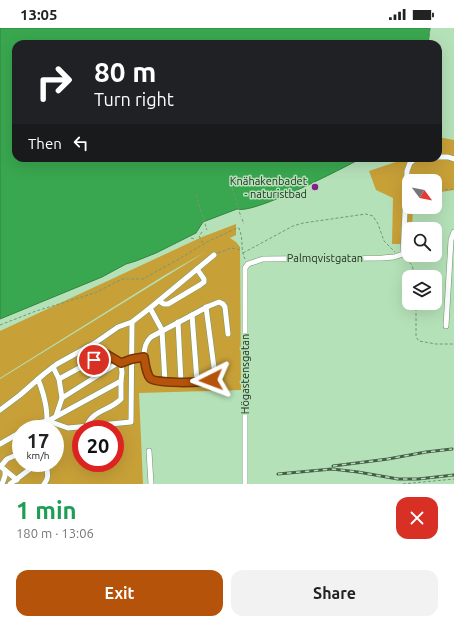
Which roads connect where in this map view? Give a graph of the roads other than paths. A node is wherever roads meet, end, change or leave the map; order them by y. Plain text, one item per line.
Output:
1 (442, 156) edge
2 (454, 159) edge
3 (411, 162) edge
4 (454, 232) edge
5 (214, 255) road end
6 (248, 264) joint
7 (197, 269) junction
8 (451, 296) edge
9 (159, 301) junction
10 (206, 307) junction
11 (150, 308) junction
12 (192, 315) junction
13 (132, 322) junction
14 (178, 322) junction
15 (446, 326) dead end
16 (162, 330) junction
17 (228, 334) dead end
18 (144, 357) junction
19 (132, 359) junction
20 (121, 363) junction
21 (53, 367) junction
22 (38, 379) junction
23 (58, 379) junction
24 (121, 381) junction
25 (197, 381) junction
26 (165, 382) junction
27 (181, 382) junction
28 (62, 398) junction
29 (0, 410) edge
30 (56, 416) junction
31 (48, 420) edge
32 (50, 420) edge
33 (90, 420) edge
34 (124, 423) edge
35 (12, 437) edge
36 (0, 444) edge
37 (149, 451) dead end
38 (12, 457) edge
39 (2, 467) edge
40 (27, 472) edge
41 (47, 472) edge
42 (17, 480) junction
43 (2, 484) edge
44 (10, 484) edge
45 (44, 484) edge
46 (151, 484) edge
47 (245, 484) edge

1 - 2 street
3 - 6 street, Palmqvistgatan
4 - 8 street
5 - 7 street
6 - 47 street, Högastensgatan
7 - 9 street
7 - 9 street
8 - 15 street
9 - 11 street
10 - 12 street
10 - 17 street
10 - 25 street
11 - 13 street
11 - 16 street
12 - 14 street
12 - 25 street
13 - 19 street
13 - 21 street
14 - 16 street
14 - 27 street
16 - 18 street
16 - 26 street
18 - 19 street
18 - 26 street
19 - 20 street
19 - 34 street
20 - 23 street
20 - 24 street
20 - 28 street
21 - 22 street
21 - 23 street
22 - 29 street
22 - 31 street
23 - 28 street
24 - 30 street
24 - 33 street
25 - 27 street
26 - 27 street
28 - 30 street
30 - 32 street
35 - 36 street
37 - 46 street
38 - 39 street
39 - 42 street
39 - 43 street
40 - 42 street
41 - 45 street
42 - 44 street

